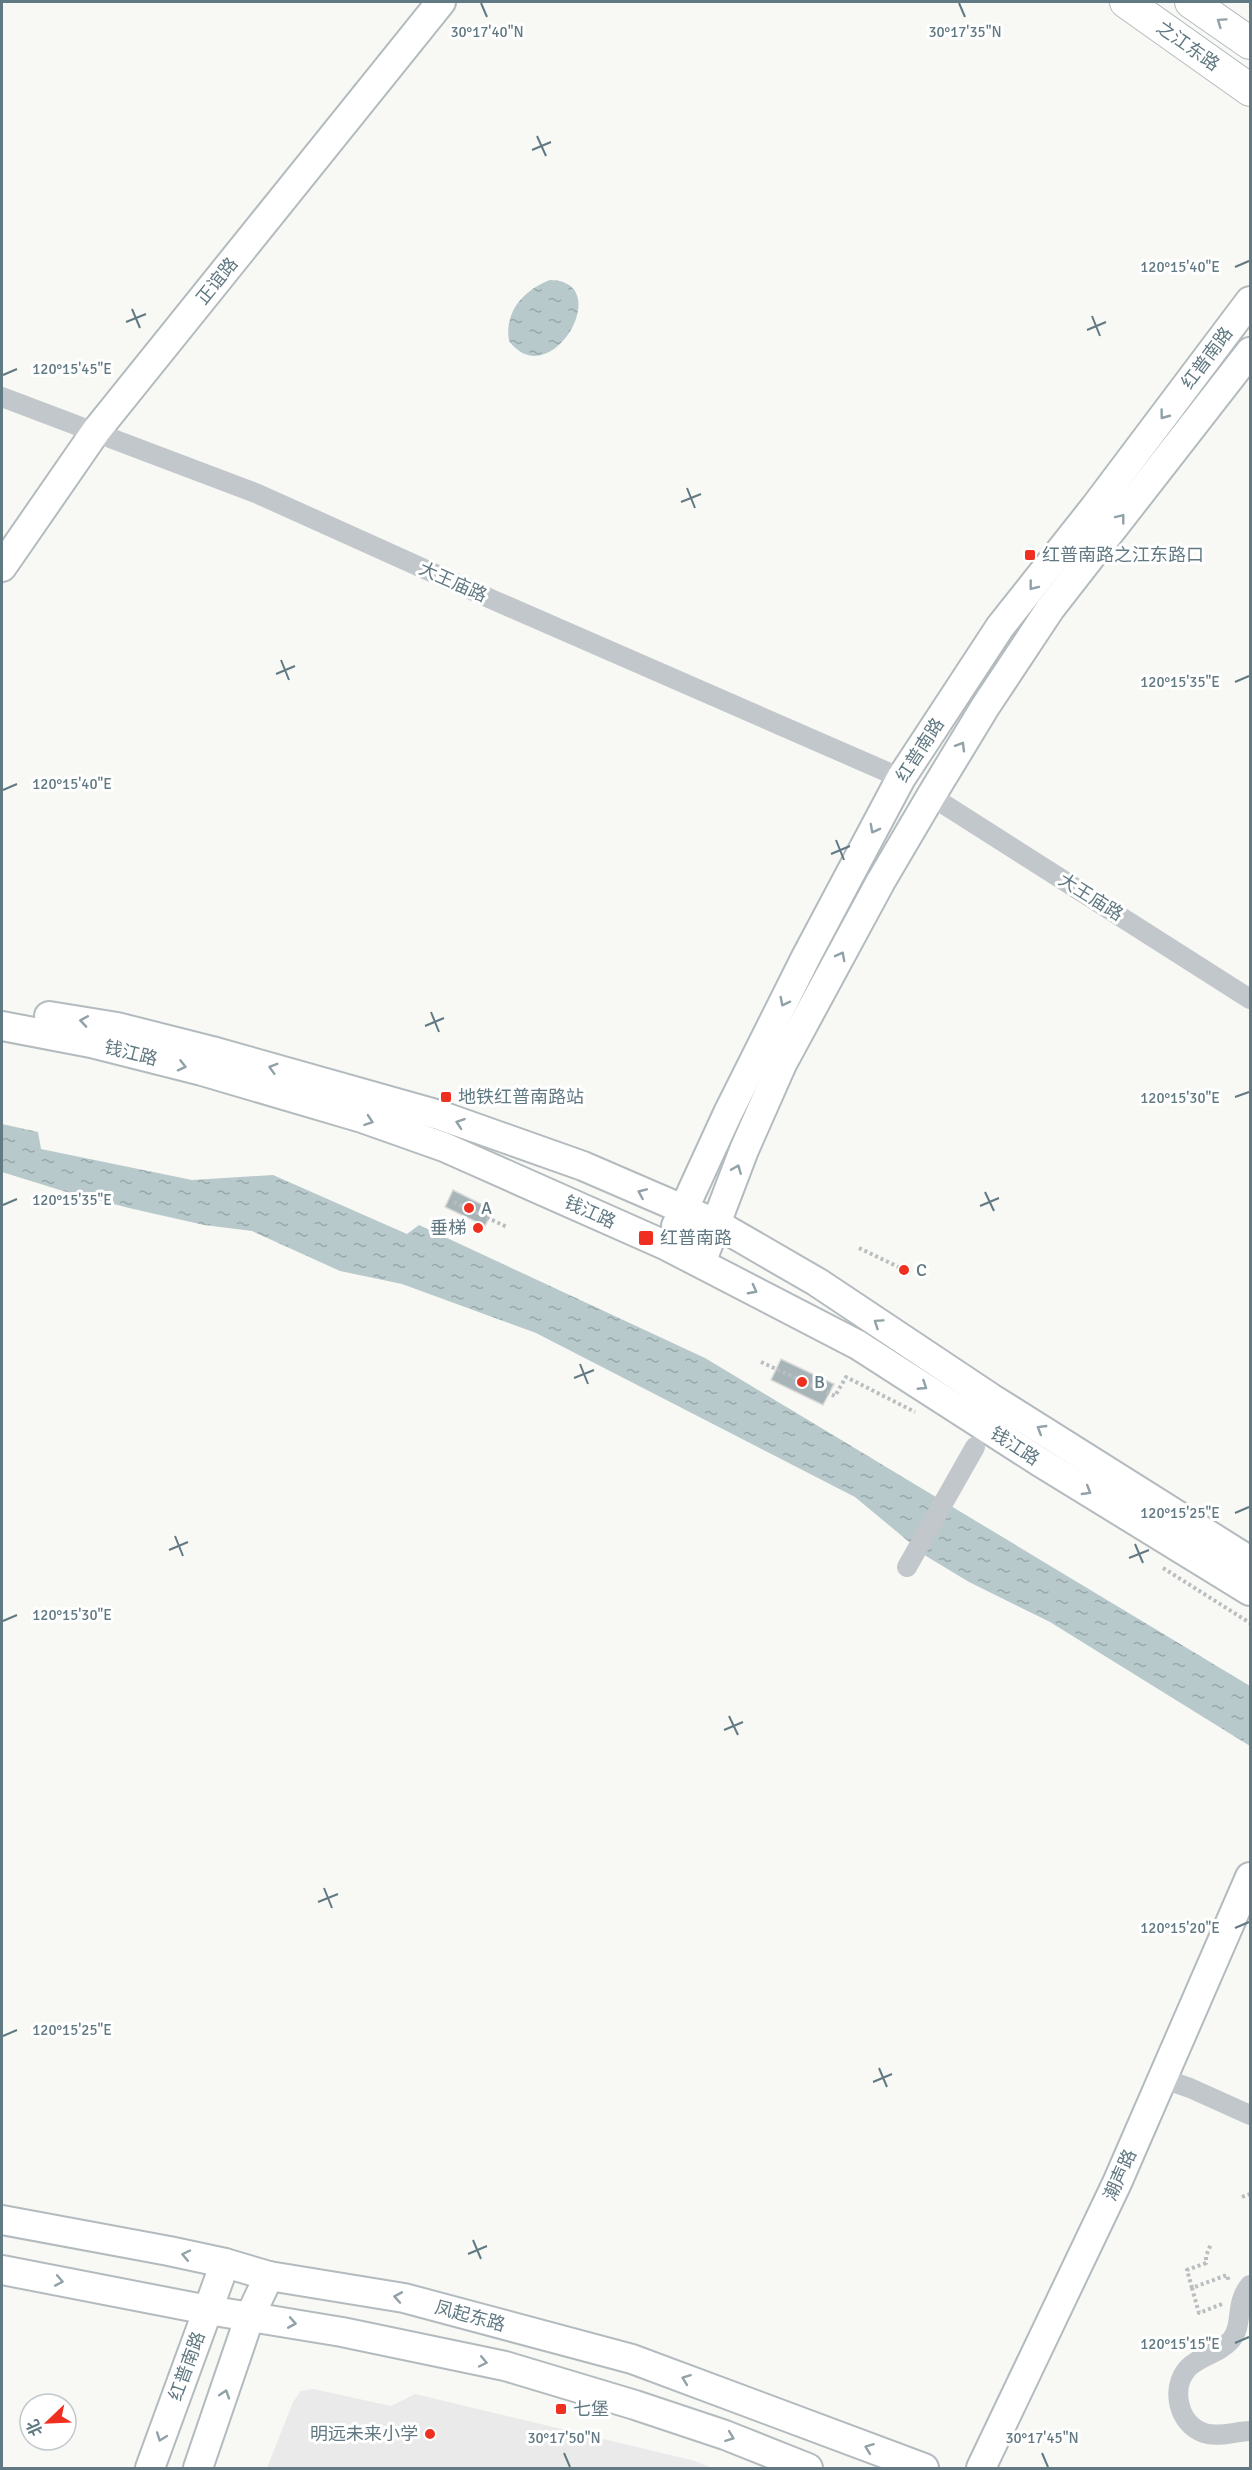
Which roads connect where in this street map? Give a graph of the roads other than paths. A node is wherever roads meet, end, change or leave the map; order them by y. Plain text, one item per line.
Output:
1 (441, 2) edge
2 (1126, 2) edge
3 (1191, 2) edge
4 (1251, 43) edge
5 (1251, 90) edge
6 (1251, 301) edge
7 (1251, 352) edge
8 (2, 397) edge
9 (96, 431) junction
10 (2, 567) edge
11 (901, 777) junction
12 (931, 796) junction
13 (1251, 999) edge
14 (2, 1008) edge
15 (2, 1026) edge
16 (684, 1210) junction
17 (715, 1223) junction
18 (667, 1246) junction
19 (701, 1263) junction
20 (975, 1447) dead end
21 (1251, 1561) edge
22 (907, 1567) dead end
23 (1251, 1591) edge
24 (1251, 1877) edge
25 (1161, 2078) junction
26 (1251, 2115) edge
27 (2, 2220) edge
28 (225, 2263) junction
29 (2, 2270) edge
30 (269, 2276) junction
31 (1251, 2285) edge
32 (208, 2310) junction
33 (250, 2316) junction
34 (1251, 2431) edge
35 (150, 2469) edge
36 (198, 2469) edge
37 (808, 2469) edge
38 (924, 2469) edge
39 (981, 2469) edge

1 - 9 main road, 正谊路
2 - 5 main road, 之江东路
4 -> 3 main road
6 -> 11 main road, 红普南路
12 -> 7 main road, 红普南路
8 - 9 street, 大王庙路
9 - 10 main road, 正谊路
9 - 11 street, 大王庙路
11 -> 16 main road, 红普南路
12 - 13 street, 大王庙路
17 -> 12 main road, 红普南路
16 -> 14 main road, 钱江路
15 -> 18 main road, 钱江路
16 - 17 main road, 钱江路
16 - 18 main road, 红普南路
17 - 19 main road, 红普南路
21 -> 17 main road, 钱江路
18 - 19 main road, 钱江路
19 -> 23 main road, 钱江路
20 - 22 street
24 - 25 main road, 潮声路
25 - 26 street
25 - 39 main road, 潮声路
28 -> 27 main road, 凤起东路
28 - 30 main road, 凤起东路
28 - 32 main road, 红普南路
29 -> 32 main road
30 - 33 main road
38 -> 30 main road, 凤起东路
31 - 34 street
32 - 33 main road
32 -> 35 main road, 红普南路
36 -> 33 main road
33 -> 37 main road

